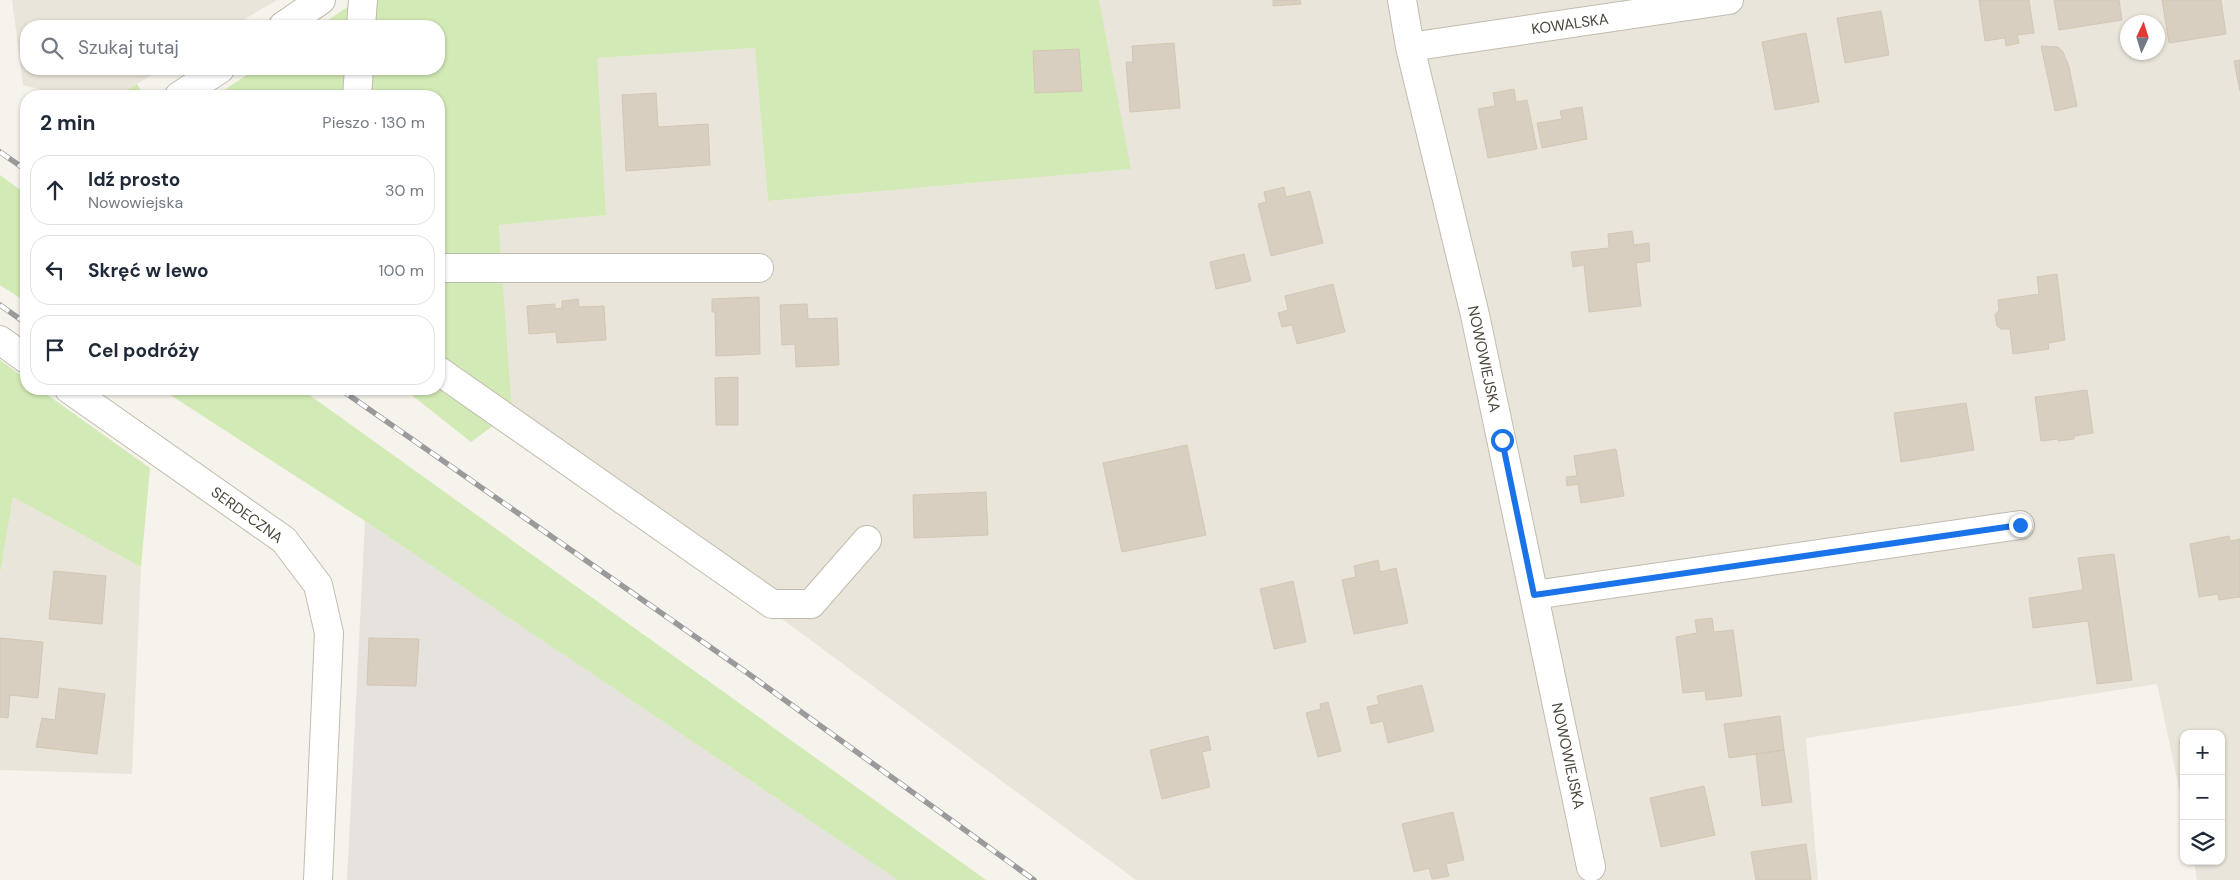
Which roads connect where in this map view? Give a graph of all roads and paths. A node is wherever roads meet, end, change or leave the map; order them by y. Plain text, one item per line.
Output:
1 (321, 0) edge
2 (363, 0) edge
3 (1402, 0) edge
4 (1729, 0) edge
5 (292, 20) edge
6 (361, 20) edge
7 (1410, 47) junction
8 (211, 75) edge
9 (359, 75) edge
10 (188, 90) edge
11 (357, 90) edge
12 (445, 268) edge
13 (760, 268) dead end
14 (0, 340) edge
15 (20, 354) edge
16 (445, 375) edge
17 (78, 395) edge
18 (2020, 525) dead end
19 (867, 540) dead end
20 (1534, 595) junction
21 (1591, 867) dead end
22 (318, 880) edge

1 - 5 street
2 - 6 street
3 - 7 street, NOWOWIEJSKA
4 - 7 street, KOWALSKA
7 - 20 street, NOWOWIEJSKA
8 - 10 street
9 - 11 street
12 - 13 street
14 - 15 street
16 - 19 street
17 - 22 street, SERDECZNA
18 - 20 street
20 - 21 street, NOWOWIEJSKA

